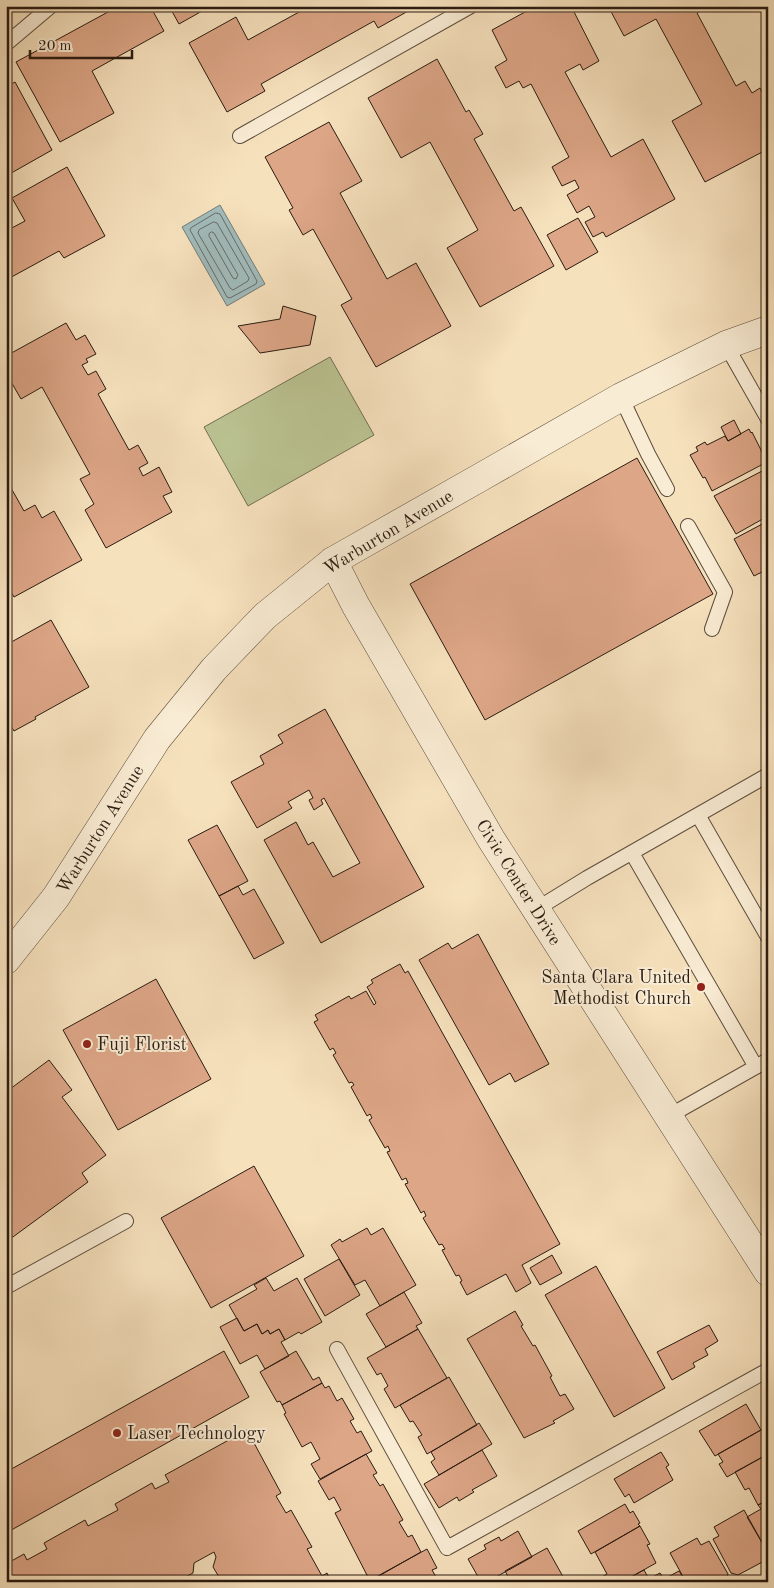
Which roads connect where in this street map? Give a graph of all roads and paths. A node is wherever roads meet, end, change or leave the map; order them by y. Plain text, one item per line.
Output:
1 (51, 6) edge
2 (471, 6) edge
3 (6, 44) edge
4 (240, 136) dead end
5 (768, 330) edge
6 (726, 345) junction
7 (621, 397) junction
8 (768, 419) edge
9 (668, 489) dead end
10 (688, 526) dead end
11 (333, 561) junction
12 (712, 629) dead end
13 (768, 775) edge
14 (698, 815) junction
15 (632, 853) junction
16 (535, 910) junction
17 (768, 936) edge
18 (6, 960) edge
19 (762, 1063) edge
20 (669, 1116) junction
21 (126, 1221) dead end
22 (765, 1263) edge
23 (6, 1287) edge
24 (336, 1349) dead end
25 (768, 1370) edge

1 - 3 lane
2 - 4 lane
5 - 6 street, Warburton Avenue
6 - 7 street, Warburton Avenue
6 - 8 lane
7 - 9 lane
7 - 11 street, Warburton Avenue
10 - 12 lane
11 - 16 street, Civic Center Drive
11 - 18 street, Warburton Avenue
13 - 14 lane
14 - 15 lane
14 - 17 lane
15 - 16 lane
15 - 19 lane
16 - 20 street, Civic Center Drive
19 - 20 lane
20 - 22 street, Civic Center Drive
21 - 23 lane
24 - 25 lane

